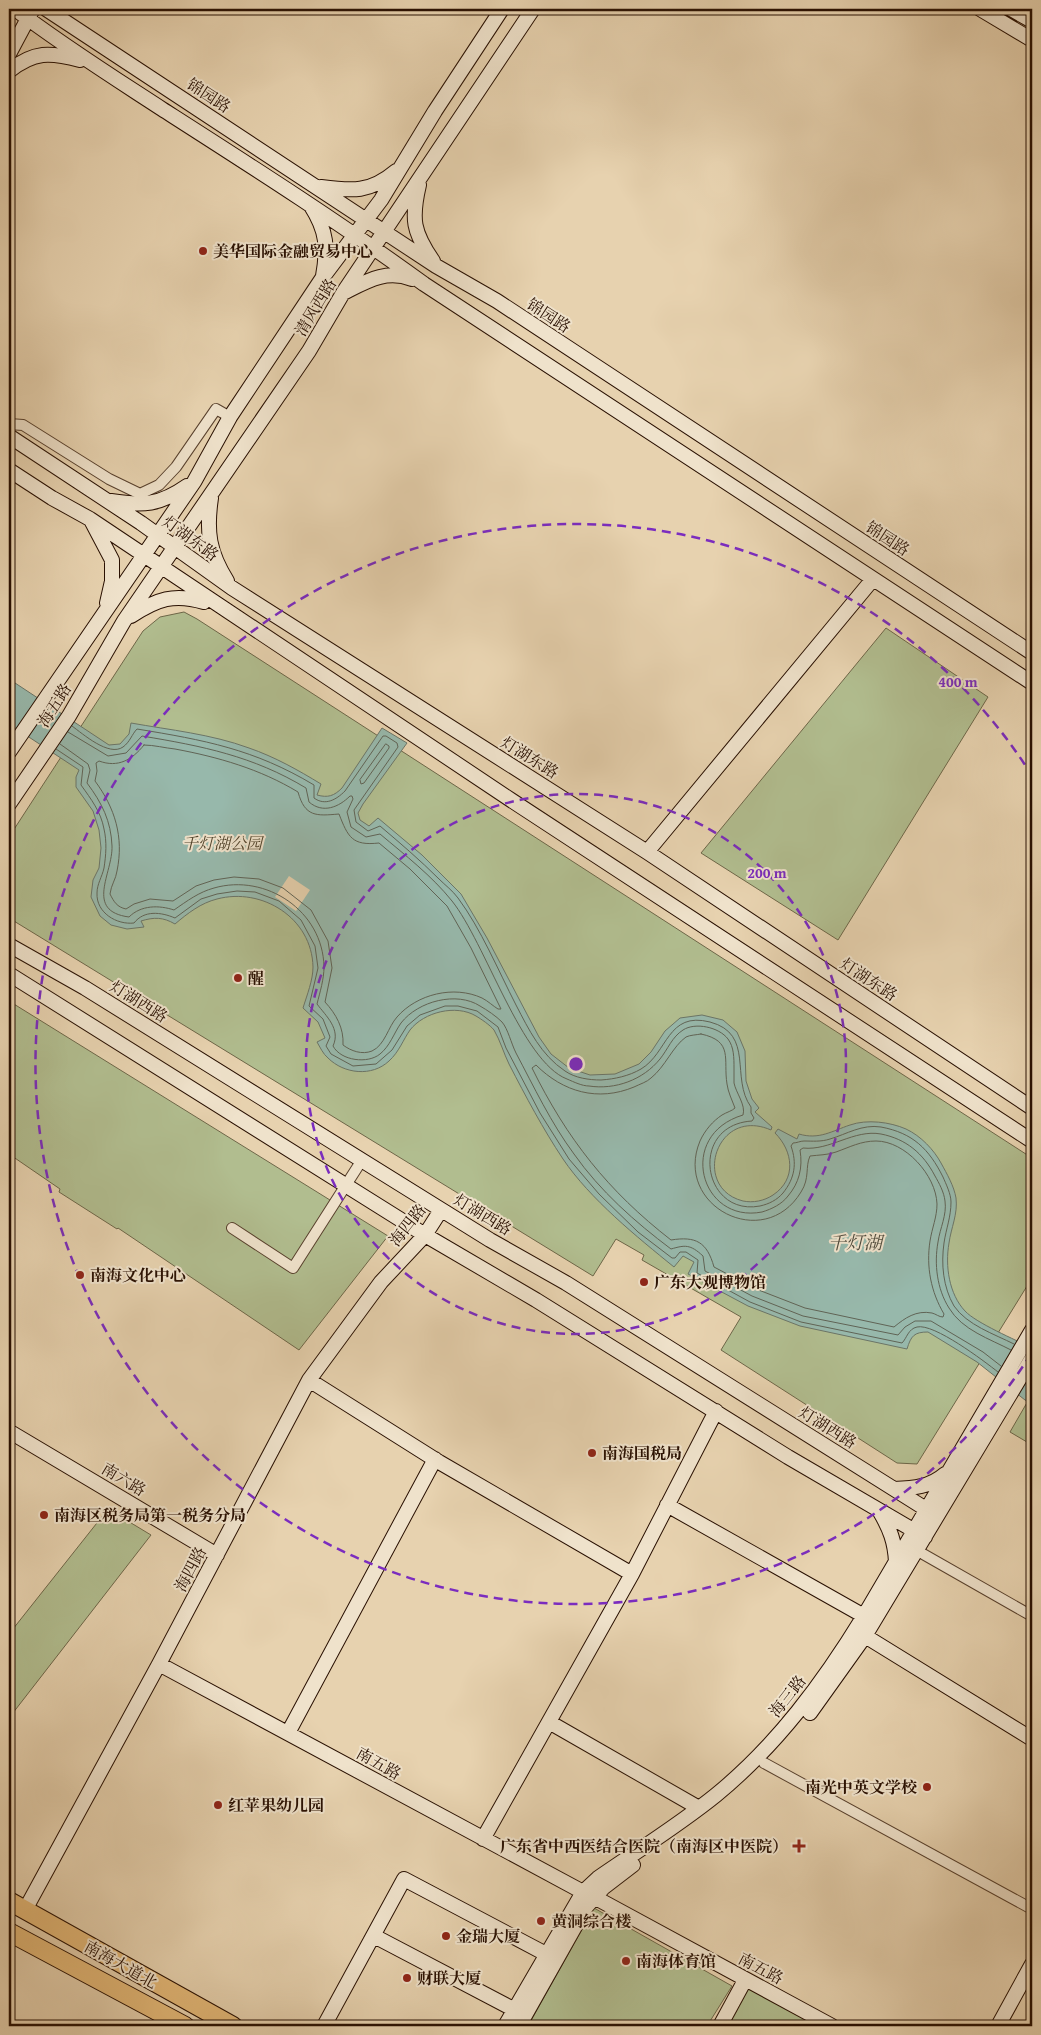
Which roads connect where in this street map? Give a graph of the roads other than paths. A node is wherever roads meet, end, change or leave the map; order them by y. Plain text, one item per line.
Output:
1 (11, 9) edge
2 (15, 9) edge
3 (46, 9) edge
4 (67, 9) edge
5 (502, 9) edge
6 (533, 9) edge
7 (980, 9) edge
8 (1011, 9) edge
9 (9, 12) edge
10 (31, 14) edge
11 (1032, 21) edge
12 (1032, 40) edge
13 (101, 45) junction
14 (9, 54) edge
15 (90, 62) junction
16 (9, 71) edge
17 (403, 166) junction
18 (422, 174) junction
19 (317, 187) junction
20 (310, 203) junction
21 (368, 220) junction
22 (384, 231) junction
23 (356, 235) junction
24 (374, 246) junction
25 (436, 266) junction
26 (323, 277) junction
27 (424, 284) junction
28 (343, 293) junction
29 (230, 418) junction
30 (9, 424) edge
31 (9, 436) edge
32 (9, 470) edge
33 (194, 482) junction
34 (212, 494) junction
35 (104, 500) junction
36 (90, 519) junction
37 (158, 536) junction
38 (175, 548) junction
39 (143, 555) junction
40 (161, 567) junction
41 (873, 579) junction
42 (232, 588) junction
43 (219, 607) junction
44 (106, 610) junction
45 (124, 621) junction
46 (1032, 653) edge
47 (1032, 683) edge
48 (11, 749) edge
49 (9, 804) edge
50 (647, 852) junction
51 (9, 945) edge
52 (9, 974) edge
53 (1032, 1108) edge
54 (1032, 1141) edge
55 (362, 1160) junction
56 (346, 1185) junction
57 (441, 1210) junction
58 (232, 1228) dead end
59 (425, 1235) junction
60 (1031, 1332) edge
61 (1032, 1358) edge
62 (310, 1380) junction
63 (995, 1406) junction
64 (716, 1411) junction
65 (12, 1433) dead end
66 (435, 1459) junction
67 (950, 1470) junction
68 (894, 1488) junction
69 (667, 1506) junction
70 (880, 1511) junction
71 (932, 1513) junction
72 (919, 1534) junction
73 (916, 1550) junction
74 (217, 1555) junction
75 (896, 1563) junction
76 (632, 1574) junction
77 (864, 1616) junction
78 (1032, 1616) edge
79 (865, 1636) junction
80 (160, 1664) junction
81 (549, 1722) junction
82 (1030, 1732) edge
83 (288, 1733) junction
84 (764, 1764) junction
85 (699, 1808) junction
86 (483, 1839) junction
87 (589, 1895) junction
88 (9, 1901) edge
89 (1032, 1909) edge
90 (24, 1910) junction
91 (9, 1933) edge
92 (374, 1936) junction
93 (546, 1954) junction
94 (1032, 1964) edge
95 (745, 1980) junction
96 (515, 2010) junction
97 (185, 2026) edge
98 (233, 2026) edge
99 (324, 2026) edge
100 (505, 2026) edge
101 (519, 2026) edge
102 (720, 2026) edge
103 (832, 2026) edge
104 (998, 2026) edge

1 - 9 main road
2 - 10 main road
3 - 13 main road, 锦园路
4 - 13 main road
5 - 17 main road, 清风西路
6 - 18 main road, 清风西路
7 - 12 main road
8 - 11 main road
10 - 14 main road
10 - 15 main road
13 - 19 main road, 锦园路
15 - 16 main road
15 - 20 main road
17 - 19 main road
17 - 21 main road, 清风西路
18 - 22 main road, 清风西路
18 - 25 main road
19 - 21 main road, 锦园路
20 - 23 main road
20 - 26 main road
21 - 22 main road, 锦园路
21 - 23 main road, 清风西路
22 - 24 main road, 清风西路
22 - 25 main road, 锦园路
23 - 24 main road
23 - 26 main road, 清风西路
24 - 27 main road
24 - 28 main road, 清风西路
25 - 46 main road, 锦园路
26 - 29 main road, 清风西路
27 - 28 main road
27 - 41 main road
28 - 34 main road, 清风西路
29 - 30 street
29 - 33 main road, 清风西路
31 - 35 main road, 灯湖东路
32 - 36 main road
33 - 35 main road
33 - 37 main road, 清风西路
34 - 38 main road, 清风西路
34 - 42 main road
35 - 37 main road, 灯湖东路
36 - 39 main road
36 - 44 main road
37 - 38 main road, 灯湖东路
37 - 39 main road, 清风西路
38 - 40 main road, 清风西路
38 - 42 main road, 灯湖东路
39 - 40 main road
39 - 44 main road, 清风西路
40 - 43 main road
40 - 45 main road, 清风西路
41 - 47 main road
41 - 50 main road
42 - 50 main road, 灯湖东路
43 - 45 main road
43 - 54 main road
44 - 48 main road, 清风西路
45 - 49 main road, 海五路
50 - 53 main road, 灯湖东路
51 - 55 main road, 灯湖西路
52 - 56 main road
55 - 56 street
55 - 57 main road, 灯湖西路
56 - 58 street
56 - 59 main road
57 - 59 main road, 海四路
57 - 68 main road, 灯湖西路
59 - 62 main road, 海四路
59 - 64 main road
60 - 63 main road, 海三路
61 - 63 main road, 海三路
62 - 66 main road
62 - 74 main road, 海四路
63 - 67 main road, 海三路
63 - 71 main road, 海三路
64 - 69 main road
64 - 70 main road
65 - 74 main road, 南六路
66 - 76 main road
66 - 83 main road
67 - 68 main road
67 - 71 main road, 海三路
68 - 71 main road, 灯湖西路
69 - 76 main road
69 - 77 main road
70 - 72 main road
70 - 75 main road
71 - 72 main road, 海三路
72 - 73 main road, 海三路
72 - 75 main road, 海三路
73 - 78 street
73 - 79 main road, 海三路
74 - 80 main road, 海四路
75 - 77 main road, 海三路
76 - 81 main road
77 - 85 main road, 海三路
79 - 82 main road
79 - 84 main road, 海三路
80 - 83 main road, 南五路
80 - 90 main road, 海四路
81 - 85 main road
81 - 86 main road
83 - 86 main road, 南五路
84 - 87 main road, 海三路
84 - 89 street
85 - 87 main road, 海三路
86 - 87 main road, 南五路
87 - 93 main road, 海三路
87 - 95 main road, 南五路
87 - 101 main road, 海三路
88 - 90 highway, 南海大道北
90 - 98 highway, 南海大道北
91 - 97 highway, 南海大道北
92 - 93 main road
92 - 96 main road
92 - 99 main road
93 - 96 main road, 海三路
94 - 104 main road
95 - 102 main road
95 - 103 main road, 南五路
96 - 100 main road, 海三路

